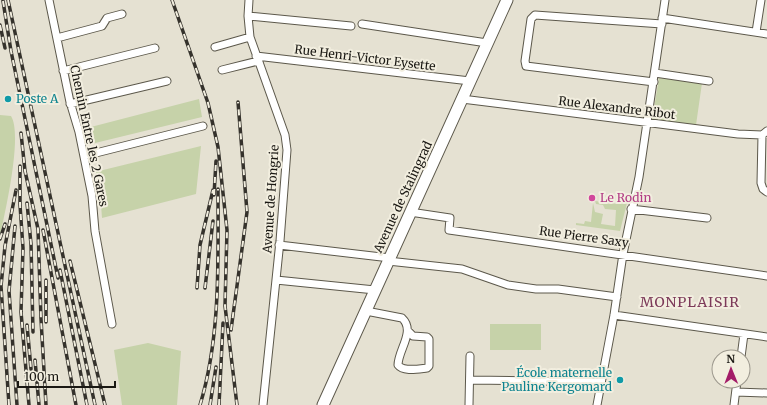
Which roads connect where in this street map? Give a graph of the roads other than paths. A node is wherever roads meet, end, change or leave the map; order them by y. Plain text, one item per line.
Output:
1 (49, 0) edge
2 (249, 0) edge
3 (507, 0) edge
4 (665, 0) edge
5 (761, 0) edge
6 (122, 14) dead end
7 (248, 16) junction
8 (662, 21) junction
9 (362, 24) dead end
10 (351, 26) dead end
11 (756, 32) junction
12 (767, 34) edge
13 (250, 37) junction
14 (56, 38) junction
15 (487, 43) junction
16 (215, 47) dead end
17 (155, 48) dead end
18 (257, 59) junction
19 (222, 70) dead end
20 (63, 71) junction
21 (655, 72) junction
22 (167, 81) dead end
23 (470, 81) junction
24 (709, 81) dead end
25 (654, 82) junction
26 (462, 99) junction
27 (70, 104) junction
28 (648, 123) junction
29 (203, 126) dead end
30 (764, 133) edge
31 (84, 156) junction
32 (767, 192) edge
33 (631, 209) junction
34 (410, 212) junction
35 (707, 218) dead end
36 (279, 245) junction
37 (623, 254) junction
38 (389, 259) junction
39 (767, 276) edge
40 (276, 280) junction
41 (375, 290) junction
42 (617, 297) junction
43 (366, 311) junction
44 (614, 315) junction
45 (112, 324) dead end
46 (408, 331) junction
47 (744, 334) junction
48 (767, 337) edge
49 (742, 349) edge
50 (470, 356) dead end
51 (470, 380) junction
52 (600, 382) junction
53 (736, 389) edge
54 (736, 392) junction
55 (767, 393) edge
56 (263, 405) edge
57 (323, 405) edge
58 (469, 405) edge
59 (596, 405) edge
60 (734, 405) edge

1 - 14 street, Chemin Entre les 2 Gares
2 - 7 street, Avenue de Hongrie
3 - 15 main road, Avenue de Stalingrad
4 - 8 street
5 - 11 street
6 - 14 street
7 - 10 street
7 - 13 street, Avenue de Hongrie
8 - 11 street
8 - 21 street
8 - 25 street
9 - 15 street
11 - 12 street
13 - 16 street
13 - 18 street, Avenue de Hongrie
14 - 20 street, Chemin Entre les 2 Gares
15 - 23 main road, Avenue de Stalingrad
17 - 20 street
18 - 19 street
18 - 23 street, Rue Henri-Victor Eysette
18 - 36 street, Avenue de Hongrie
20 - 27 street, Chemin Entre les 2 Gares
21 - 24 street
21 - 25 street
22 - 27 street
23 - 26 main road, Avenue de Stalingrad
25 - 28 street
26 - 28 street, Rue Alexandre Ribot
26 - 34 main road, Avenue de Stalingrad
27 - 31 street, Chemin Entre les 2 Gares
28 - 30 street, Rue Alexandre Ribot
28 - 33 street
29 - 31 street
30 - 32 street
31 - 45 street, Chemin Entre les 2 Gares
33 - 35 street
33 - 37 street
34 - 37 street, Rue Pierre Saxy
34 - 38 main road, Avenue de Stalingrad
36 - 38 street
36 - 40 street, Avenue de Hongrie
37 - 39 street, Rue Pierre Saxy
37 - 42 street
38 - 41 main road, Avenue de Stalingrad
38 - 42 street
40 - 41 street
40 - 56 street, Avenue de Hongrie
41 - 43 main road, Avenue de Stalingrad
42 - 44 street
43 - 46 street
43 - 57 main road, Avenue de Stalingrad
44 - 47 street
44 - 52 street
46 - 46 street
47 - 48 street
47 - 49 street
50 - 51 street
51 - 52 street
51 - 58 street
52 - 59 street
53 - 54 street
54 - 55 street
54 - 60 street

